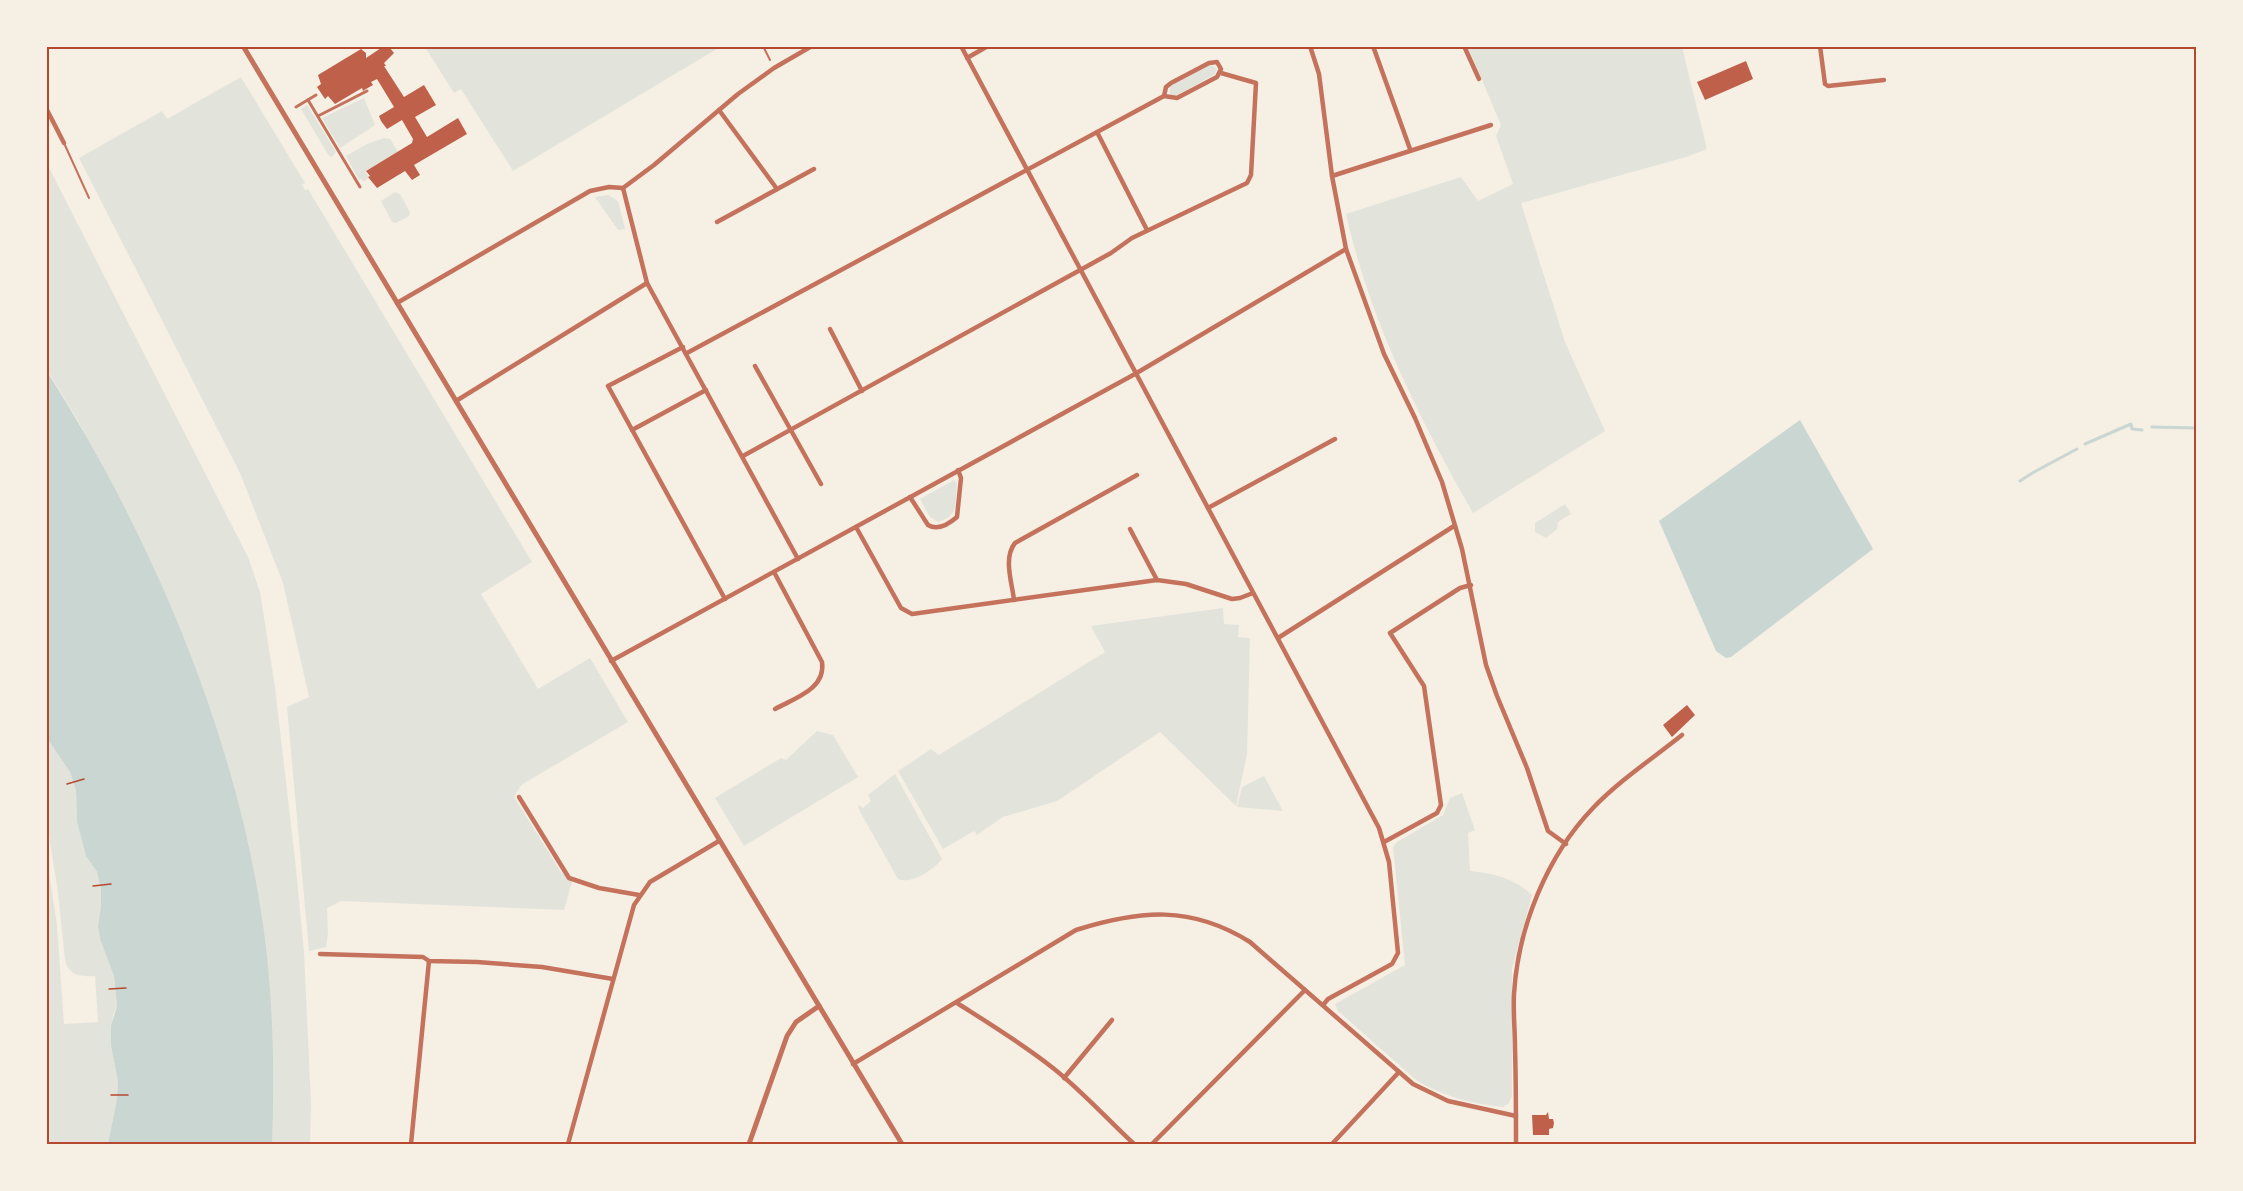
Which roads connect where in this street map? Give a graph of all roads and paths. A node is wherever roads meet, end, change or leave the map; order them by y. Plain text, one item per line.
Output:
1 (243, 46) edge
2 (763, 46) edge
3 (812, 46) edge
4 (961, 46) edge
5 (988, 46) edge
6 (1310, 46) edge
7 (1373, 46) edge
8 (1464, 46) edge
9 (1820, 46) edge
10 (967, 58) junction
11 (770, 60) dead end
12 (1221, 73) junction
13 (1479, 79) dead end
14 (1884, 80) dead end
15 (367, 91) dead end
16 (316, 95) dead end
17 (1164, 96) junction
18 (308, 100) junction
19 (296, 107) dead end
20 (46, 108) edge
21 (718, 110) junction
22 (318, 117) junction
23 (1491, 125) dead end
24 (1097, 132) junction
25 (64, 142) joint
26 (1410, 149) junction
27 (814, 169) dead end
28 (1026, 170) junction
29 (1332, 176) junction
30 (360, 187) dead end
31 (623, 188) junction
32 (777, 189) junction
33 (89, 198) dead end
34 (717, 222) dead end
35 (1147, 230) junction
36 (1346, 249) junction
37 (1080, 270) junction
38 (647, 283) junction
39 (397, 303) junction
40 (830, 329) dead end
41 (683, 347) junction
42 (687, 353) junction
43 (754, 366) dead end
44 (1135, 374) junction
45 (706, 390) junction
46 (862, 391) junction
47 (456, 401) junction
48 (632, 430) junction
49 (790, 430) junction
50 (1335, 439) dead end
51 (742, 456) junction
52 (958, 470) junction
53 (1137, 476) dead end
54 (821, 484) dead end
55 (910, 497) junction
56 (1208, 508) junction
57 (1455, 526) junction
58 (856, 527) junction
59 (1130, 528) dead end
60 (798, 559) junction
61 (774, 572) junction
62 (1157, 580) junction
63 (1471, 585) junction
64 (1253, 593) junction
65 (725, 599) junction
66 (1014, 600) junction
67 (1278, 638) junction
68 (612, 661) junction
69 (776, 709) dead end
70 (1682, 735) dead end
71 (84, 779) dead end
72 (67, 784) dead end
73 (519, 797) dead end
74 (719, 841) junction
75 (1384, 842) junction
76 (1566, 844) junction
77 (111, 884) dead end
78 (93, 886) dead end
79 (639, 895) junction
80 (320, 954) dead end
81 (429, 961) junction
82 (613, 980) junction
83 (126, 988) dead end
84 (109, 990) dead end
85 (1305, 990) junction
86 (957, 1003) junction
87 (1323, 1005) junction
88 (819, 1006) junction
89 (1112, 1020) dead end
90 (853, 1064) junction
91 (1400, 1072) junction
92 (1064, 1078) junction
93 (111, 1095) dead end
94 (128, 1095) dead end
95 (1516, 1116) junction
96 (411, 1144) edge
97 (568, 1144) edge
98 (749, 1144) edge
99 (902, 1144) edge
100 (1134, 1144) edge
101 (1152, 1144) edge
102 (1332, 1144) edge
103 (1516, 1144) edge

1 - 39 street
2 - 11 lane
3 - 21 street
4 - 10 street
5 - 10 street
6 - 29 street
7 - 26 street
8 - 13 street
9 - 14 street
10 - 28 street
12 - 17 street
12 - 17 street
12 - 35 street
15 - 22 street
16 - 18 street
17 - 24 street
18 - 19 street
18 - 22 street
20 - 25 street
21 - 31 street
21 - 32 street
22 - 30 street
23 - 26 street
24 - 28 street
24 - 35 street
25 - 33 lane
26 - 29 street
27 - 32 street
28 - 37 street
28 - 42 street
29 - 36 street
31 - 38 street
31 - 39 street
32 - 34 street
35 - 37 street
36 - 44 street
36 - 57 street
37 - 44 street
37 - 46 street
38 - 41 street
38 - 47 street
39 - 47 street
40 - 46 street
41 - 42 street
41 - 48 street
42 - 45 street
43 - 49 street
44 - 52 street
44 - 56 street
45 - 48 street
45 - 51 street
46 - 49 street
47 - 68 street
48 - 65 street
49 - 51 street
49 - 54 street
50 - 56 street
51 - 60 street
52 - 55 street
52 - 55 street
53 - 66 street
55 - 58 street
56 - 64 street
57 - 63 street
57 - 67 street
58 - 60 street
58 - 66 street
59 - 62 street
60 - 61 street
61 - 65 street
61 - 69 street
62 - 64 street
62 - 66 street
63 - 75 street
63 - 76 street
64 - 67 street
65 - 68 street
67 - 75 street
68 - 74 street
70 - 76 street
71 - 72 path
73 - 79 street
74 - 79 street
74 - 88 street
75 - 87 street
76 - 95 street
77 - 78 path
79 - 82 street
80 - 81 street
81 - 82 street
81 - 96 street
82 - 97 street
83 - 84 path
85 - 86 street
85 - 87 street
85 - 101 street
86 - 90 street
86 - 92 street
87 - 91 street
88 - 90 street
88 - 98 street
89 - 92 street
90 - 99 street
91 - 95 street
91 - 102 street
92 - 100 street
93 - 94 path
95 - 103 street

